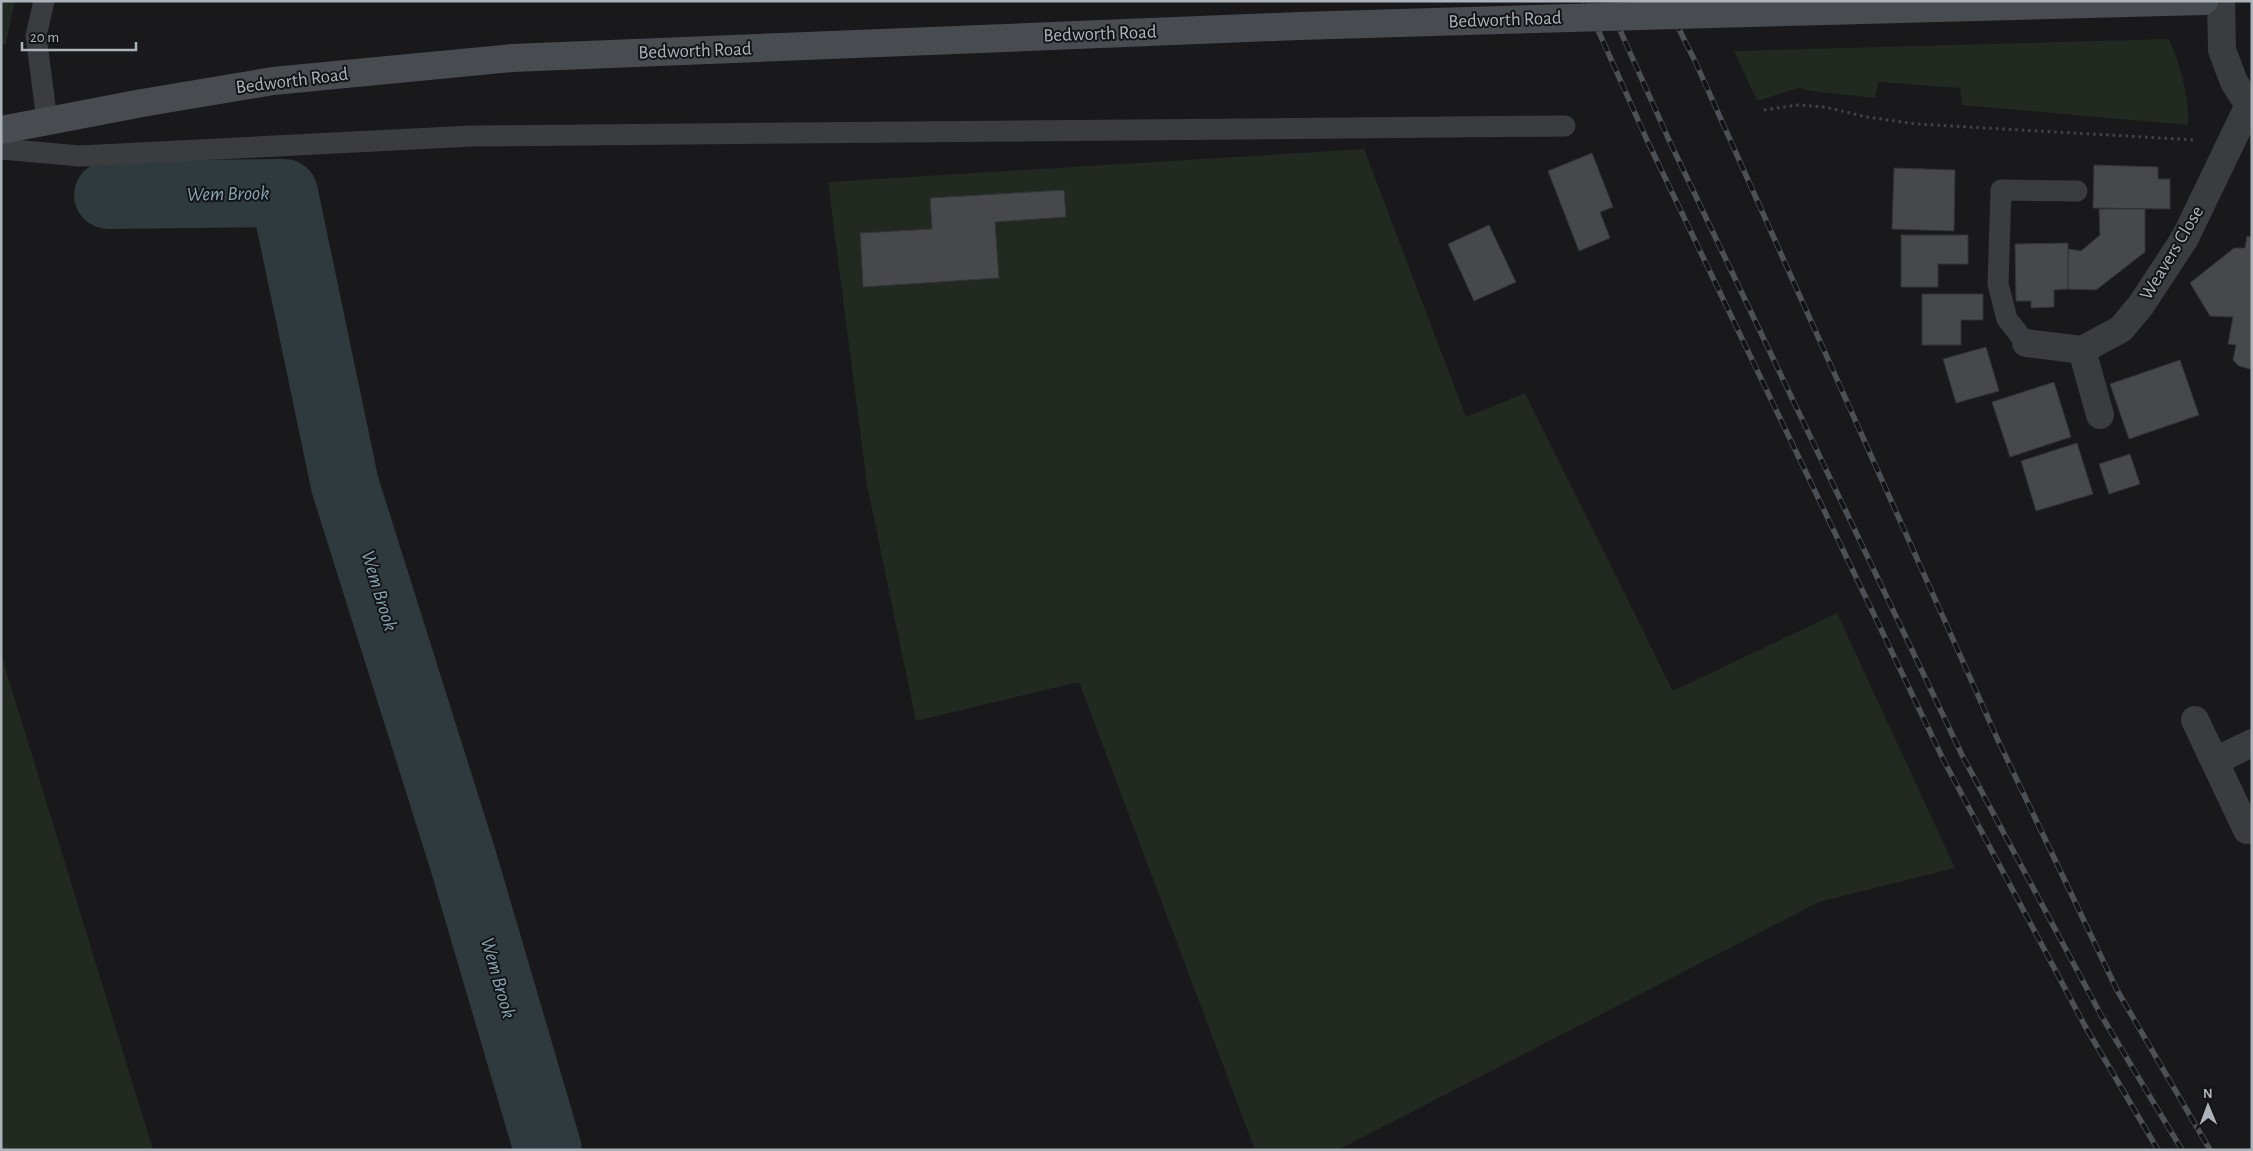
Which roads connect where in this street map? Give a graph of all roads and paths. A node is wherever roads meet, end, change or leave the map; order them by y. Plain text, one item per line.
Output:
1 (44, 1) edge
2 (2204, 1) edge
3 (2221, 1) edge
4 (2250, 106) edge
5 (1764, 110) dead end
6 (47, 121) junction
7 (1565, 126) dead end
8 (1, 130) edge
9 (2231, 142) junction
10 (1, 149) edge
11 (2077, 191) dead end
12 (2026, 343) joint
13 (2082, 350) junction
14 (2100, 415) dead end
15 (2195, 720) dead end
16 (2252, 743) edge
17 (2215, 761) junction
18 (2247, 830) dead end

1 - 6 lane
2 - 6 main road, Bedworth Road, bridge
3 - 4 street
4 - 9 street, Weavers Close
5 - 9 path
6 - 8 main road, Bedworth Road
7 - 10 lane
9 - 13 street, Weavers Close
11 - 12 lane
12 - 13 street
13 - 14 street
15 - 17 street
16 - 17 street
17 - 18 street

